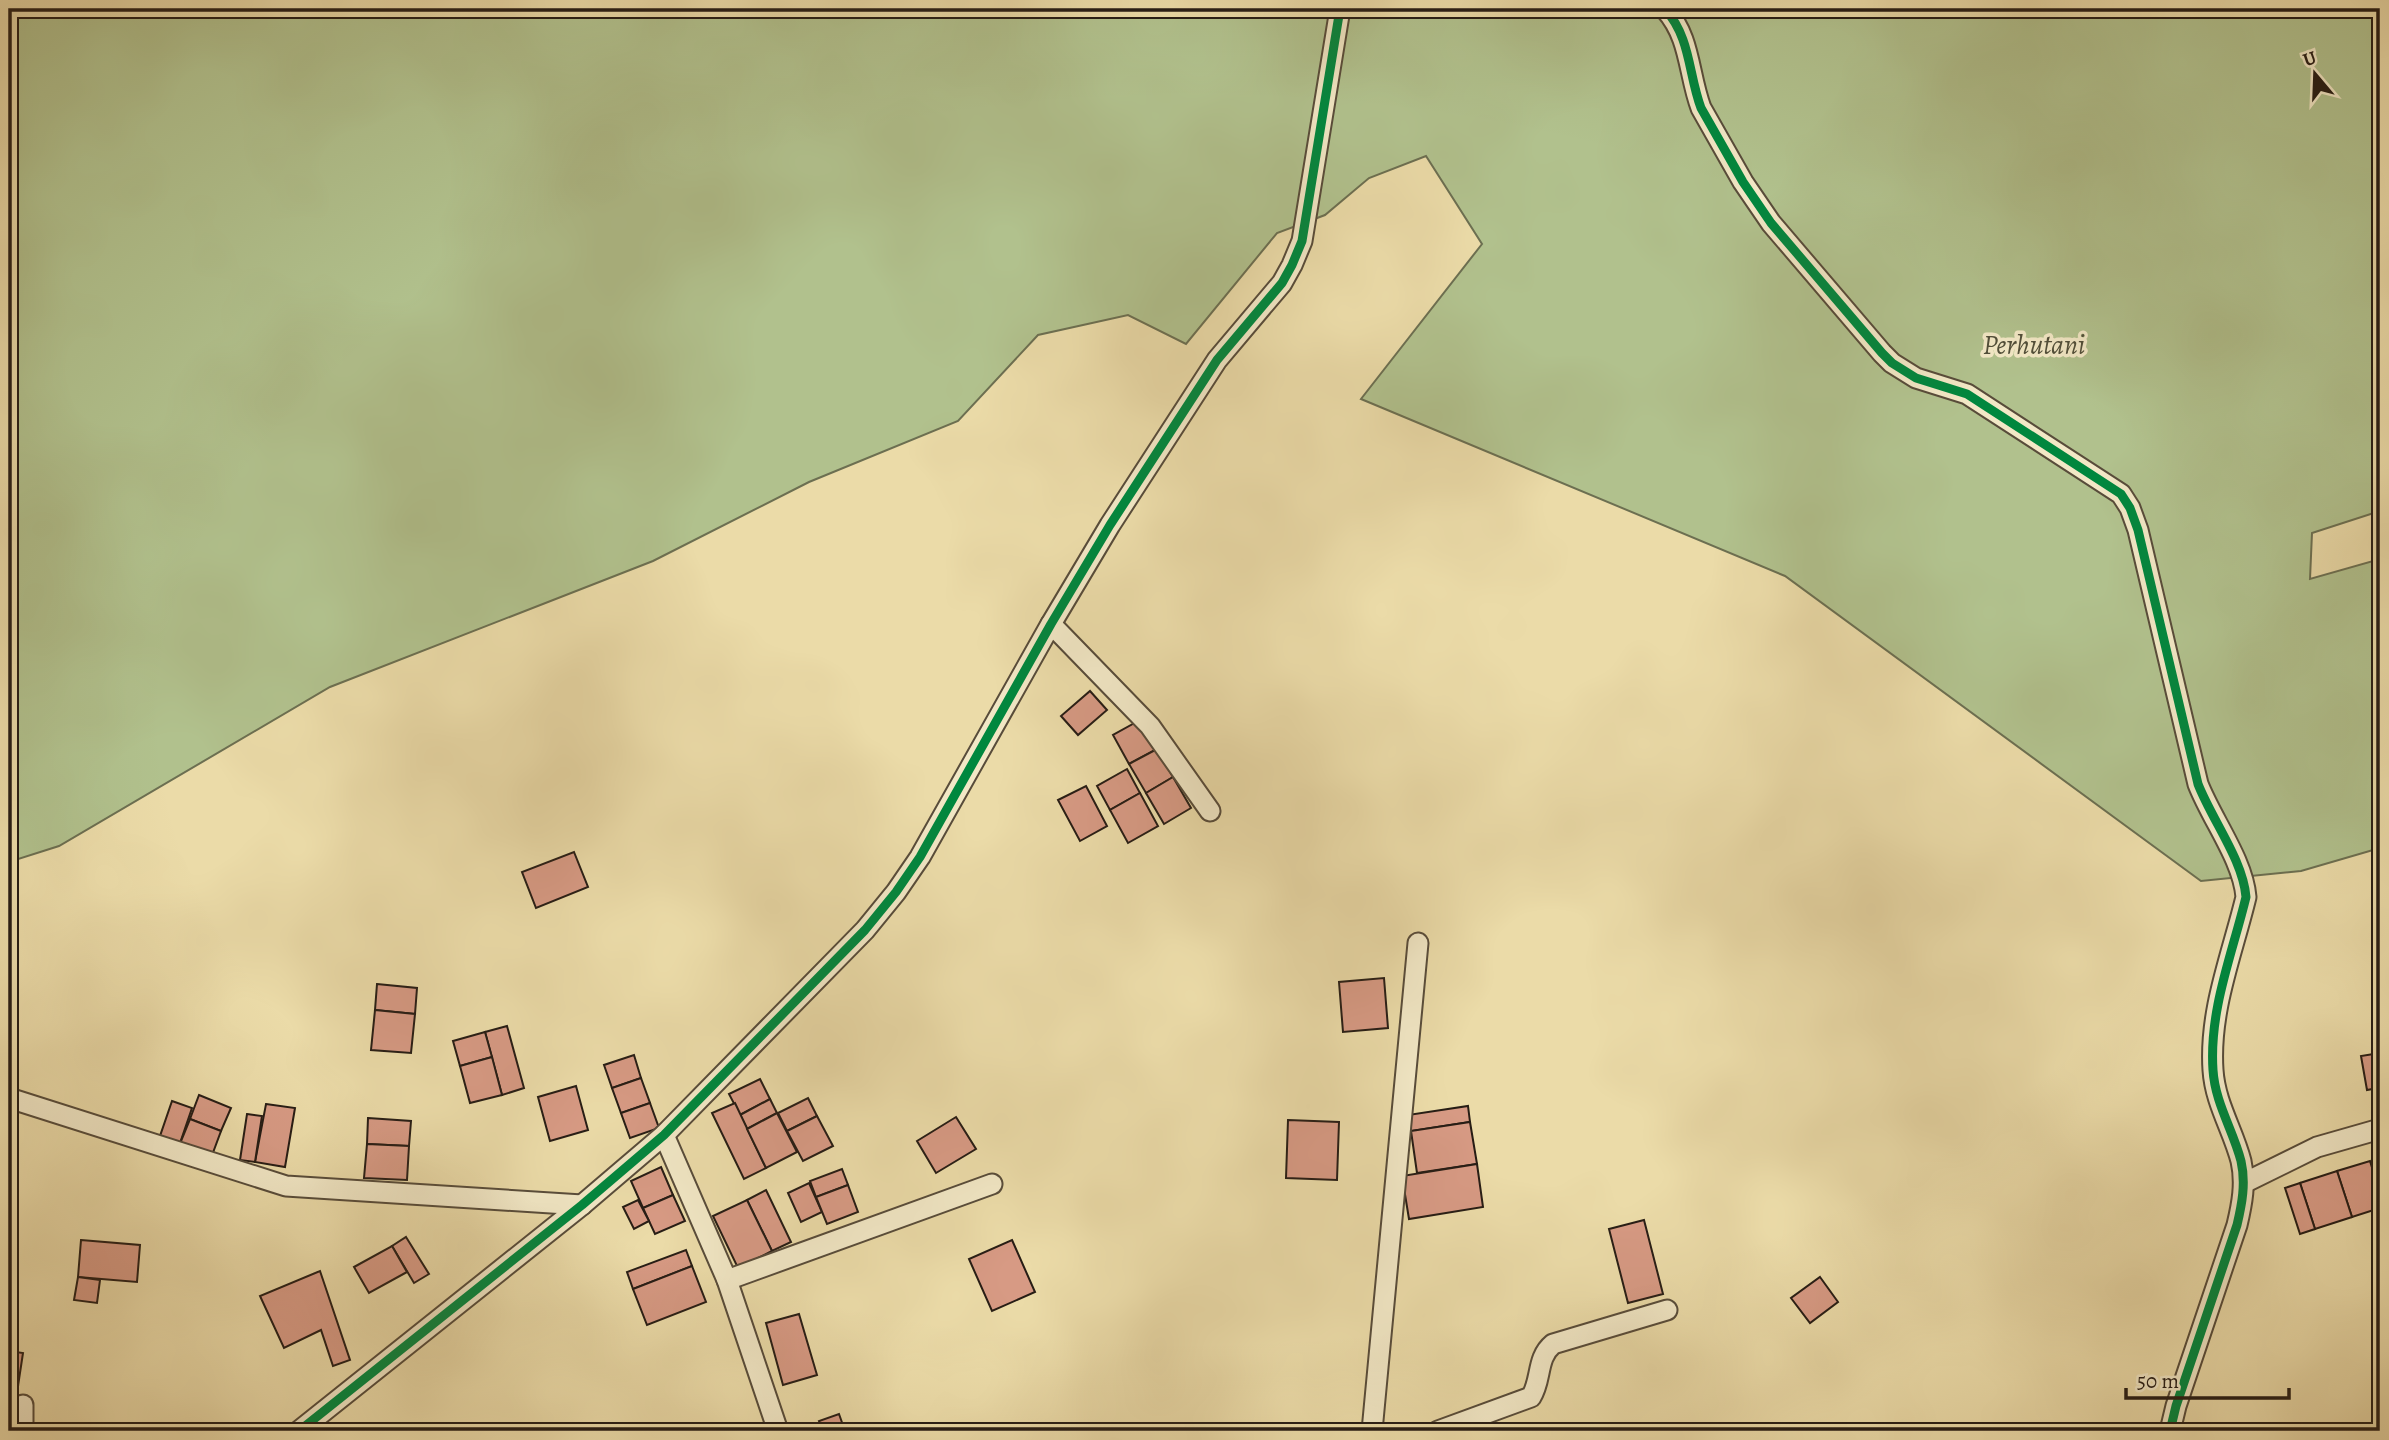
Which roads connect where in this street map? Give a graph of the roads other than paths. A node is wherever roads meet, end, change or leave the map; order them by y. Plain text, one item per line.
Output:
1 (1340, 9) edge
2 (1665, 9) edge
3 (1051, 624) junction
4 (1210, 811) dead end
5 (1418, 943) dead end
6 (9, 1098) edge
7 (2380, 1129) edge
8 (664, 1135) junction
9 (2244, 1182) junction
10 (992, 1184) dead end
11 (582, 1205) junction
12 (727, 1280) junction
13 (1667, 1310) dead end
14 (23, 1405) dead end
15 (23, 1431) edge
16 (299, 1431) edge
17 (778, 1431) edge
18 (1372, 1431) edge
19 (1438, 1431) edge
20 (2170, 1431) edge

1 - 3 street
2 - 9 street
3 - 4 street
3 - 8 street
5 - 18 street
6 - 11 street
7 - 9 street
8 - 11 street
8 - 12 street
9 - 20 street
10 - 12 street
11 - 16 street
12 - 17 street
13 - 19 street
14 - 15 street

